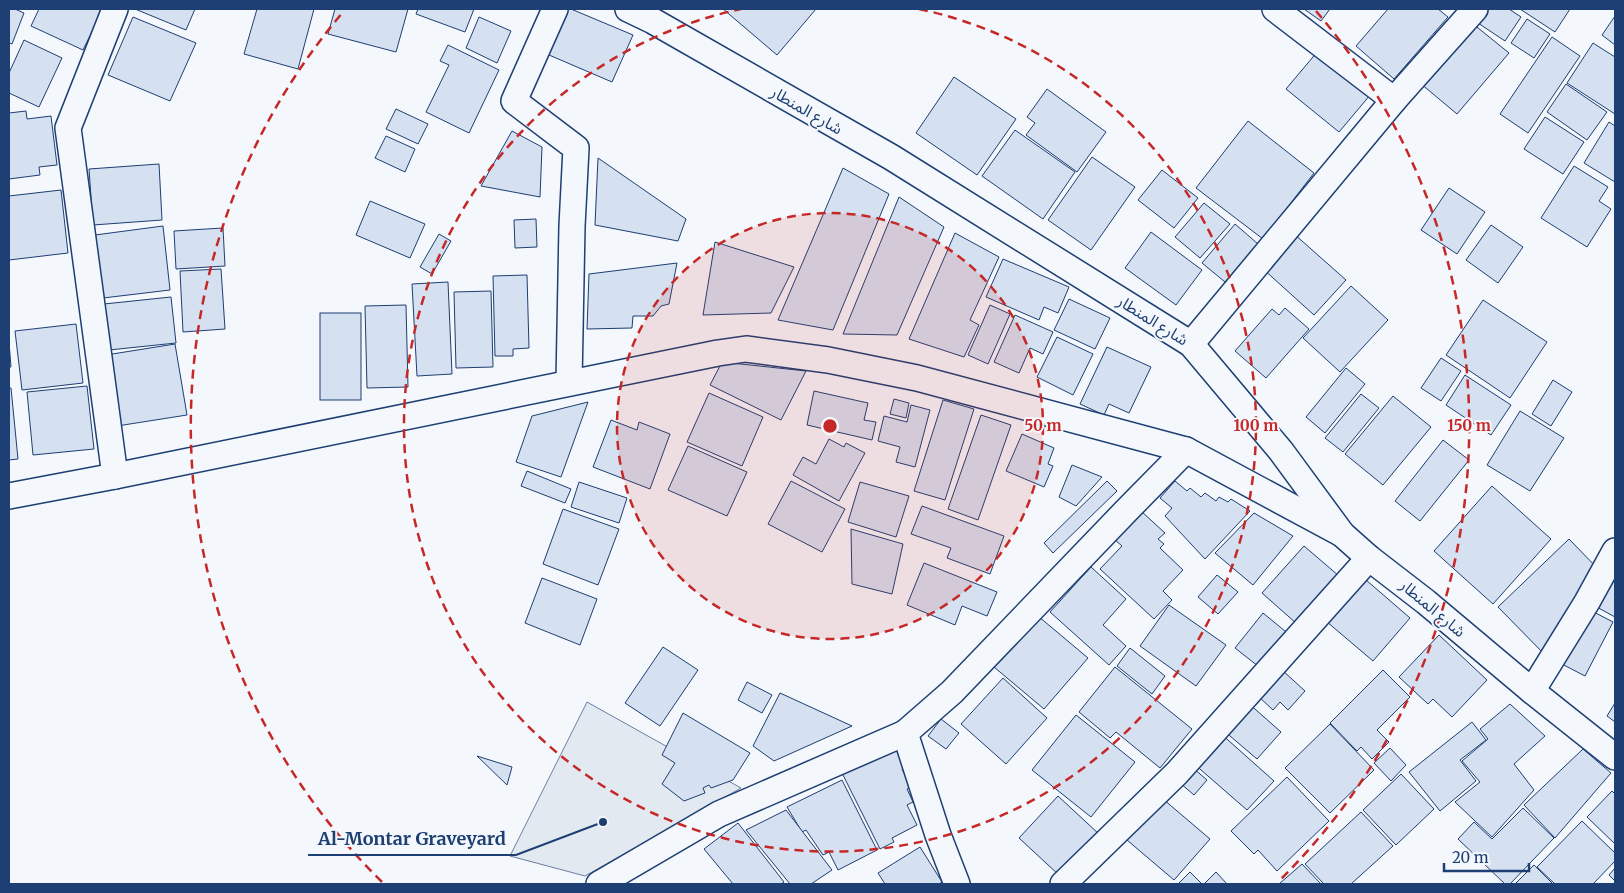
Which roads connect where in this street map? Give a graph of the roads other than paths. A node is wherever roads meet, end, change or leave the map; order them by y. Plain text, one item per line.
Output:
1 (115, 9) edge
2 (555, 9) edge
3 (628, 9) edge
4 (1275, 9) edge
5 (656, 13) edge
6 (1463, 13) edge
7 (1394, 100) junction
8 (1191, 344) junction
9 (569, 382) junction
10 (1186, 450) junction
11 (114, 476) junction
12 (9, 496) edge
13 (1342, 534) junction
14 (1615, 551) edge
15 (1369, 558) junction
16 (1532, 691) junction
17 (905, 733) junction
18 (1615, 757) edge
19 (599, 884) edge
20 (957, 884) edge
21 (1063, 884) edge

1 - 11 street
2 - 9 street
3 - 5 street, شارع المنطار
4 - 7 street
5 - 8 street, شارع المنطار
6 - 7 street
7 - 8 street
8 - 13 street, شارع المنطار
9 - 10 street
9 - 11 street
10 - 13 street
10 - 17 street
11 - 12 street
13 - 15 street, شارع المنطار
14 - 16 street
15 - 16 street, شارع المنطار
15 - 21 street
16 - 18 street, شارع المنطار
17 - 19 street
17 - 20 street

